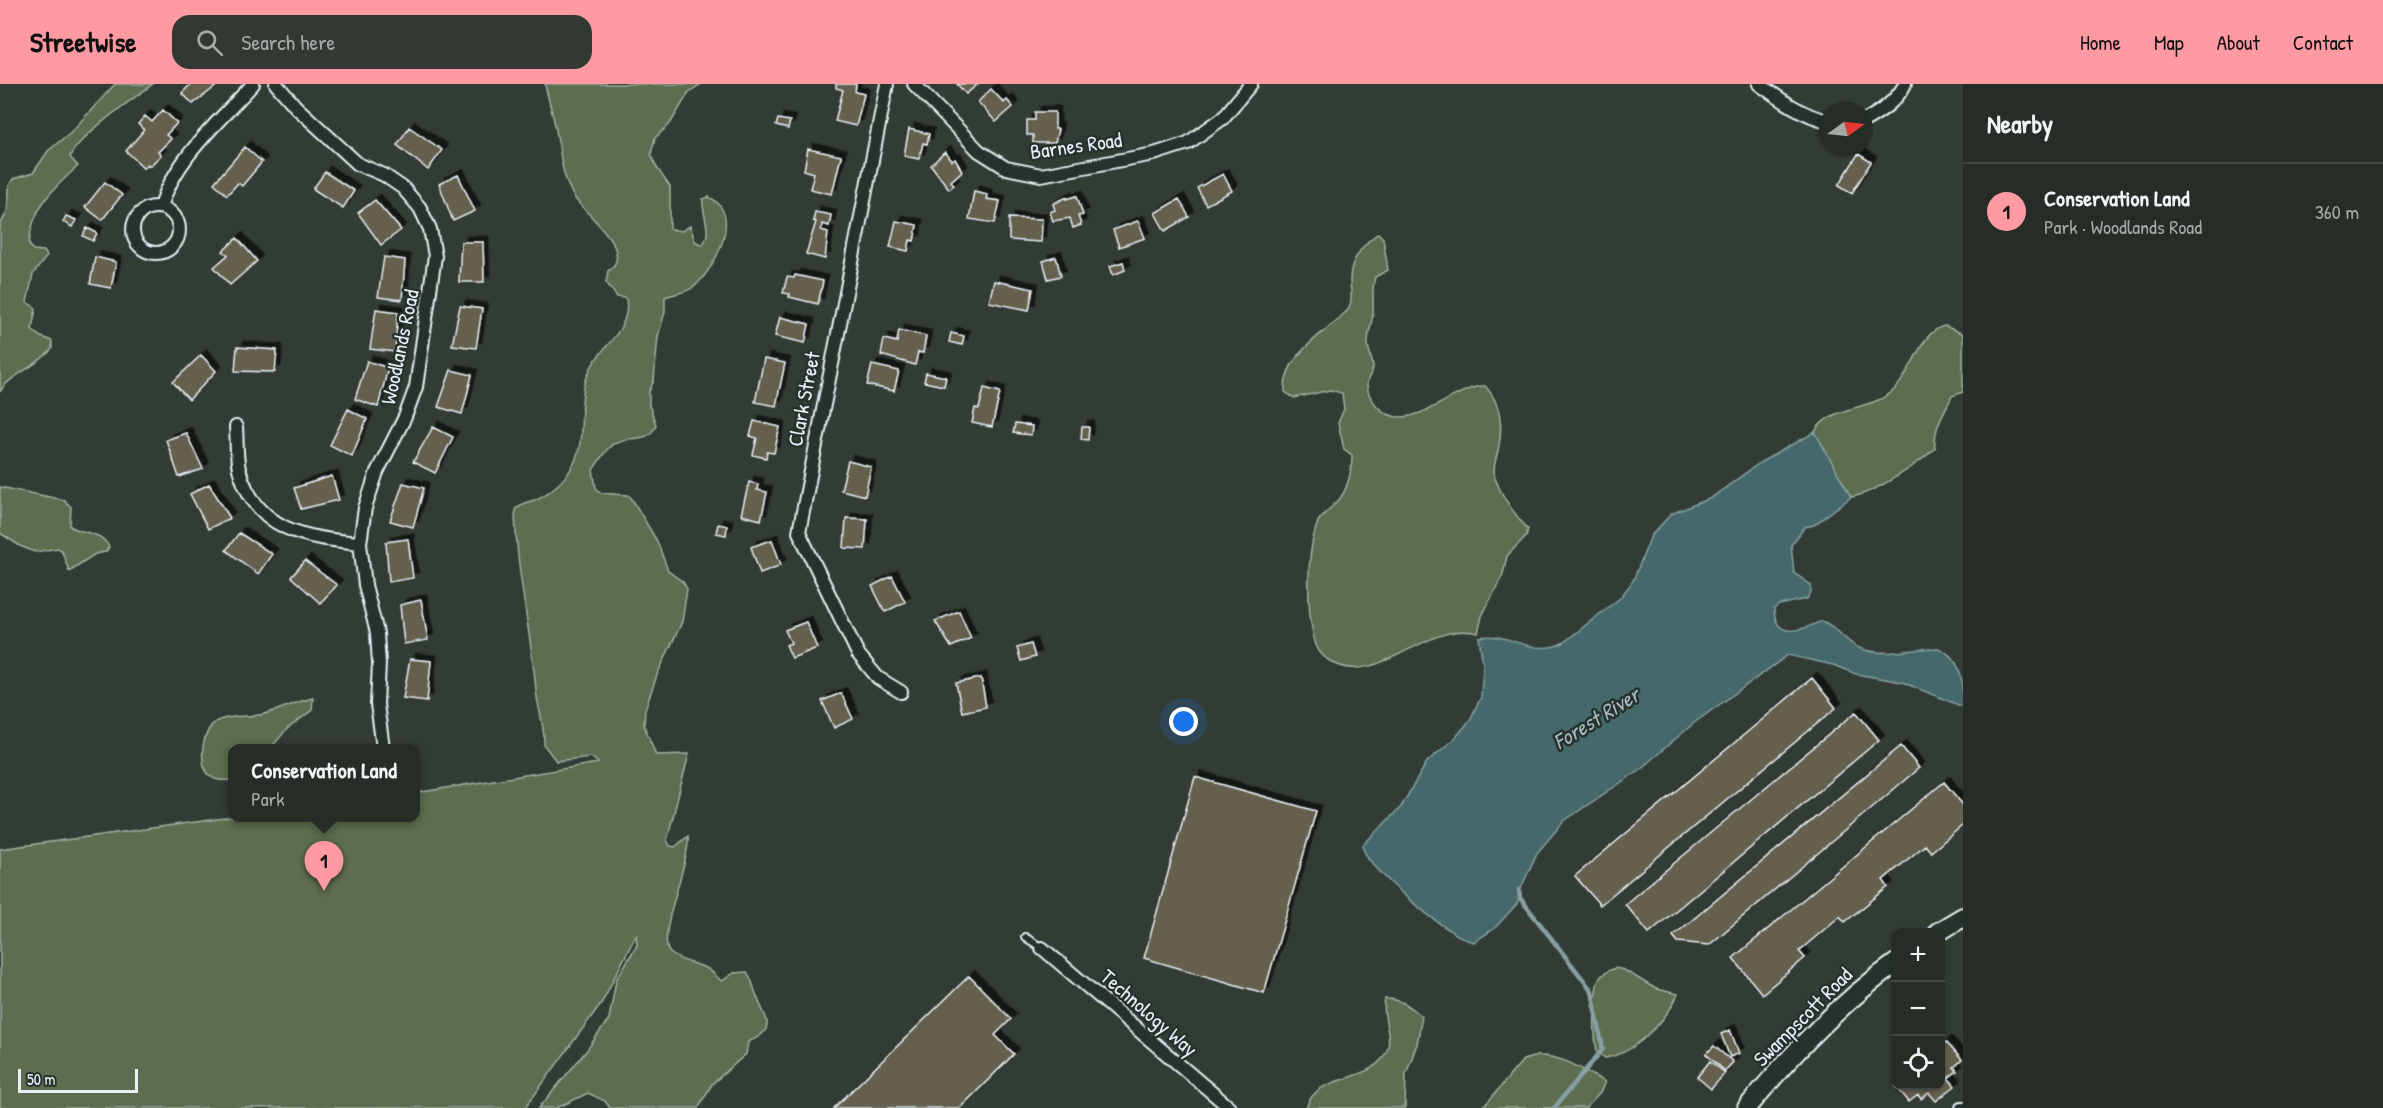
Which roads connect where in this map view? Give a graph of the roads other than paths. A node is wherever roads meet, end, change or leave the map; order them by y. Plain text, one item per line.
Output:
1 (254, 84) edge
2 (276, 84) edge
3 (888, 84) edge
4 (914, 84) edge
5 (1251, 84) edge
6 (1759, 84) edge
7 (1905, 84) edge
8 (1873, 114) edge
9 (1819, 119) edge
10 (161, 207) dead end
11 (237, 427) dead end
12 (360, 543) junction
13 (901, 692) dead end
14 (382, 744) edge
15 (1963, 917) edge
16 (1945, 929) edge
17 (1025, 937) dead end
18 (1042, 948) joint
19 (1891, 967) edge
20 (1230, 1108) edge
21 (1747, 1108) edge

1 - 10 street
2 - 12 street, Woodlands Road
3 - 13 street, Clark Street
4 - 5 street, Barnes Road
6 - 9 street
7 - 8 street
11 - 12 street
12 - 14 street, Woodlands Road
15 - 16 street
17 - 18 lane
18 - 20 street, Technology Way
19 - 21 street, Swampscott Road

